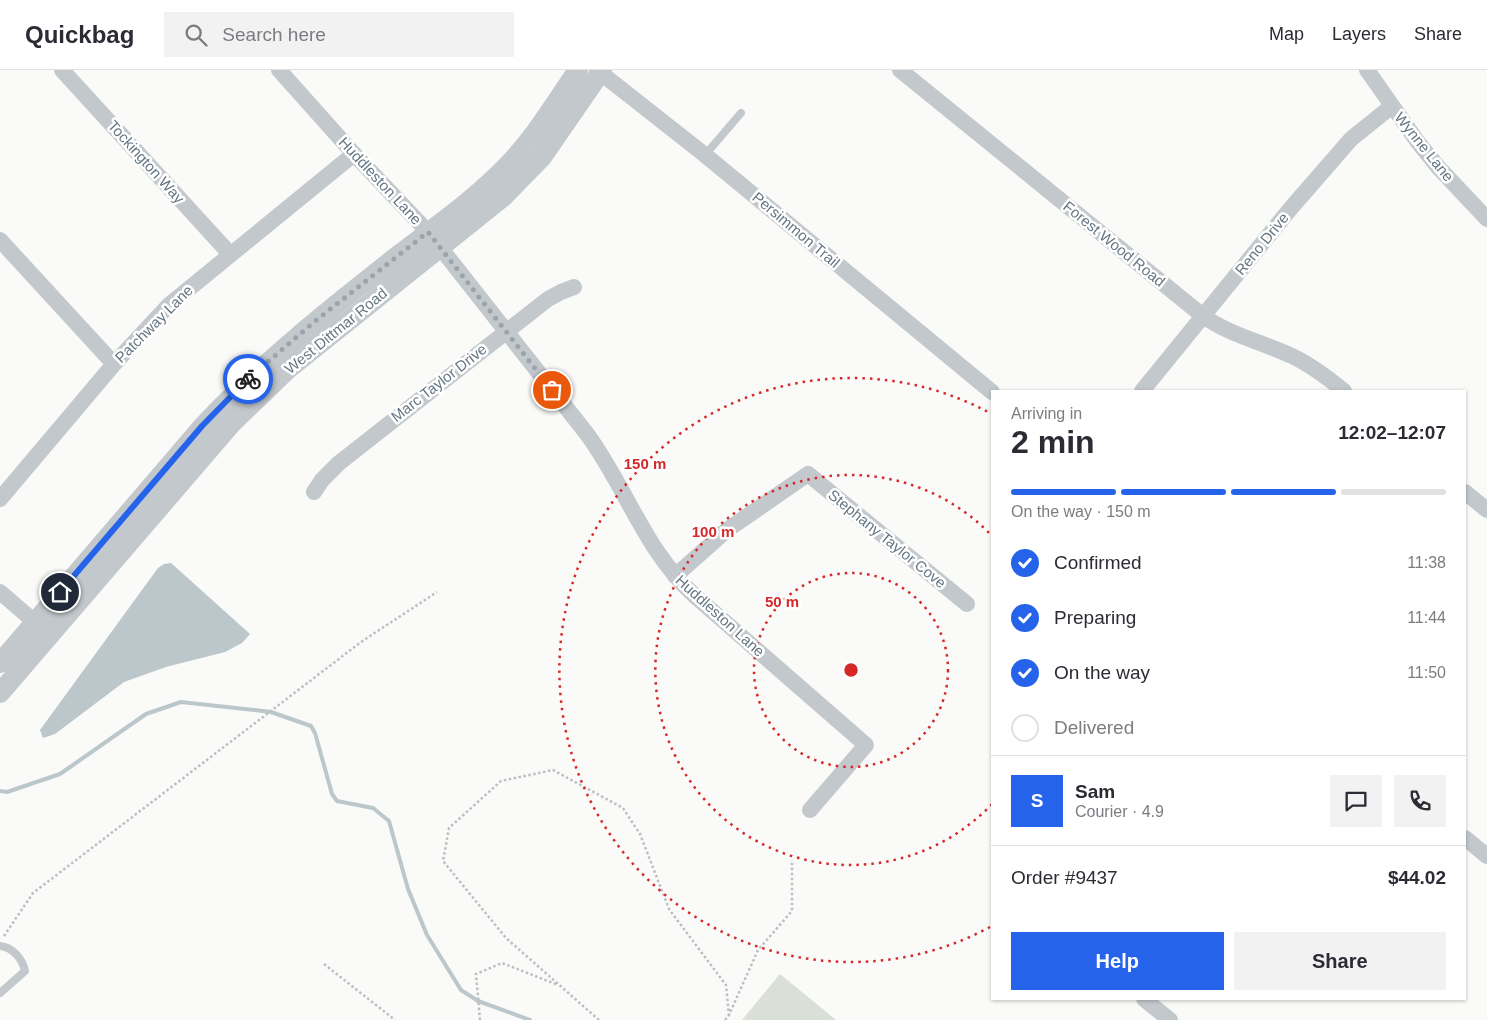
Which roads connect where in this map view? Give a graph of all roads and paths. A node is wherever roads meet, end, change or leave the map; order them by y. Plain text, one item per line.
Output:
1 (62, 70) edge
2 (279, 70) edge
3 (578, 70) edge
4 (900, 70) edge
5 (1367, 70) edge
6 (600, 71) edge
7 (1392, 106) junction
8 (741, 113) dead end
9 (354, 154) junction
10 (705, 154) junction
11 (1487, 219) edge
12 (0, 240) edge
13 (434, 240) junction
14 (230, 254) junction
15 (574, 287) dead end
16 (1203, 316) junction
17 (506, 331) junction
18 (114, 364) junction
19 (1143, 390) edge
20 (1343, 390) edge
21 (991, 391) edge
22 (314, 492) dead end
23 (1466, 493) edge
24 (0, 499) edge
25 (1487, 510) edge
26 (674, 576) junction
27 (0, 592) edge
28 (437, 592) dead end
29 (967, 604) dead end
30 (34, 622) junction
31 (50, 634) junction
32 (0, 663) edge
33 (0, 693) edge
34 (810, 810) dead end
35 (1466, 839) edge
36 (1487, 856) edge
37 (792, 860) dead end
38 (0, 944) edge
39 (324, 964) dead end
40 (562, 987) junction
41 (0, 993) edge
42 (1145, 1000) edge
43 (729, 1015) junction
44 (395, 1020) edge
45 (480, 1020) edge
46 (599, 1020) edge
47 (725, 1020) edge
48 (1170, 1020) edge

1 - 14 street, Tockington Way
2 - 9 street, Huddleston Lane
3 - 13 street, West Dittmar Road
4 - 16 street, Forest Wood Road
5 - 7 street, Wynne Lane
6 - 10 street, Persimmon Trail
6 - 13 street, West Dittmar Road
7 - 11 street, Wynne Lane
7 - 16 street, Reno Drive
8 - 10 lane
9 - 13 street, Huddleston Lane
9 - 14 street, Patchway Lane
10 - 21 street, Persimmon Trail
12 - 18 street
13 - 17 street, Huddleston Lane
13 - 30 street, West Dittmar Road
13 - 31 street, West Dittmar Road
14 - 18 street, Patchway Lane
15 - 17 street, Marc Taylor Drive
16 - 19 street, Reno Drive
16 - 20 street, Forest Wood Road
17 - 22 street, Marc Taylor Drive
17 - 26 street, Huddleston Lane
18 - 24 street, Patchway Lane
23 - 25 street
26 - 29 street, Stephany Taylor Cove
26 - 34 street, Huddleston Lane
27 - 30 street
28 - 38 path
30 - 31 street
30 - 32 street, West Dittmar Road
31 - 33 street, West Dittmar Road
35 - 36 street
37 - 43 path
38 - 41 lane
39 - 44 path
40 - 43 path
40 - 45 path
40 - 46 path
42 - 48 street
43 - 47 path

